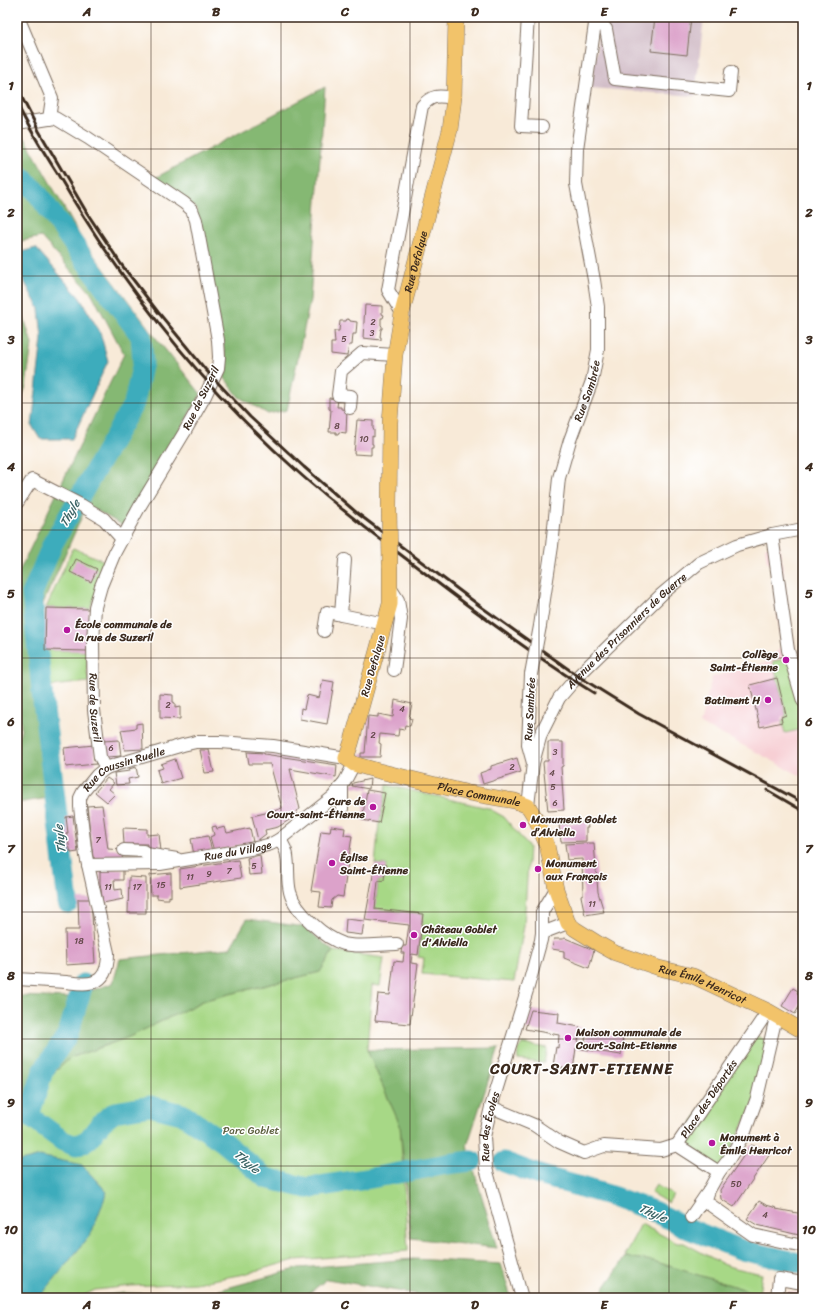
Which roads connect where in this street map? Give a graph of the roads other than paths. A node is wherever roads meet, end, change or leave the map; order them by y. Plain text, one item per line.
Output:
1 (18, 17) edge
2 (456, 17) edge
3 (528, 17) edge
4 (596, 17) edge
5 (732, 72) dead end
6 (454, 98) junction
7 (49, 119) junction
8 (17, 124) edge
9 (542, 127) dead end
10 (402, 313) junction
11 (395, 355) junction
12 (350, 408) dead end
13 (17, 503) edge
14 (803, 529) edge
15 (772, 535) junction
16 (122, 539) junction
17 (345, 560) dead end
18 (390, 589) junction
19 (342, 615) junction
20 (385, 624) junction
21 (324, 631) dead end
22 (394, 670) dead end
23 (803, 701) edge
24 (350, 761) junction
25 (533, 763) junction
26 (106, 768) junction
27 (342, 785) junction
28 (528, 806) junction
29 (342, 809) dead end
30 (280, 839) junction
31 (124, 850) dead end
32 (184, 861) junction
33 (88, 865) junction
34 (556, 890) junction
35 (568, 922) junction
36 (542, 933) junction
37 (397, 944) dead end
38 (17, 980) edge
39 (772, 1014) junction
40 (803, 1031) edge
41 (491, 1108) junction
42 (677, 1145) junction
43 (719, 1172) junction
44 (706, 1195) junction
45 (691, 1217) dead end
46 (803, 1246) edge
47 (803, 1283) edge
48 (778, 1297) dead end
49 (522, 1298) edge

1 - 7 street
2 - 6 main road, Rue Defalque
3 - 9 street
4 - 5 street
4 - 25 street, Rue Sambrée, bridge
6 - 10 main road, Rue Defalque
6 - 10 street
7 - 8 street, Rue de Suzeril
7 - 16 street, Rue de Suzeril
10 - 11 main road, Rue Defalque
11 - 12 street
11 - 18 main road, Rue Defalque, bridge
13 - 16 street
14 - 15 street, Avenue des Prisonniers de Guerre
15 - 23 street
15 - 25 street, Avenue des Prisonniers de Guerre
16 - 26 street, Rue de Suzeril
17 - 19 street
18 - 20 main road, Rue Defalque
18 - 22 street
19 - 20 street
19 - 21 street
20 - 24 main road, Rue Defalque
24 - 26 street, Rue Coussin Ruelle
24 - 27 street, Rue du Village
24 - 28 main road, Place Communale
25 - 28 street, Avenue des Prisonniers de Guerre
26 - 33 street, Rue Coussin Ruelle
27 - 29 street
27 - 30 street, Rue du Village
28 - 34 main road, Place Communale
30 - 32 street, Rue du Village
30 - 37 street
31 - 32 street
32 - 33 street, Rue du Village
33 - 38 street, Rue Coussin Ruelle
34 - 35 main road, Place Communale
34 - 36 street
35 - 36 street
35 - 39 main road, Rue Émile Henricot
36 - 41 street, Rue des Écoles
39 - 40 main road, Rue Émile Henricot
39 - 42 street, Place des Déportés
39 - 43 street
41 - 42 street
41 - 49 street, Rue des Écoles
42 - 43 street, Place des Déportés
43 - 44 street
44 - 45 street
44 - 46 street
47 - 48 street

